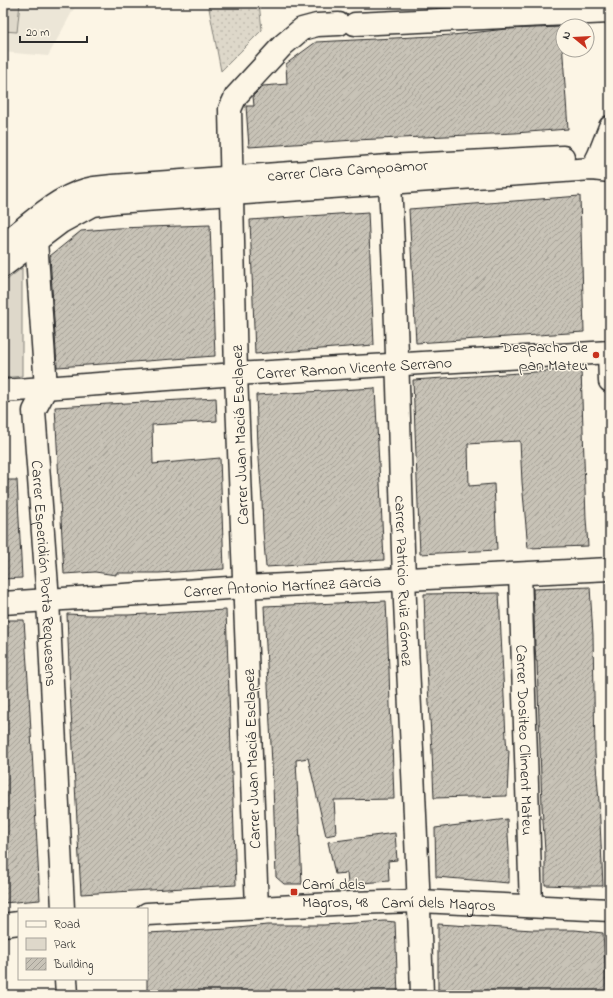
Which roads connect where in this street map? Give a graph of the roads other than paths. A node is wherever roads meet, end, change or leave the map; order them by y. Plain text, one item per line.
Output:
1 (610, 12) edge
2 (610, 127) edge
3 (603, 163) edge
4 (390, 175) junction
5 (232, 186) junction
6 (89, 197) junction
7 (36, 240) junction
8 (3, 245) edge
9 (3, 266) edge
10 (610, 352) edge
11 (397, 364) junction
12 (236, 374) junction
13 (610, 381) edge
14 (46, 388) junction
15 (3, 391) edge
16 (610, 569) edge
17 (520, 574) junction
18 (404, 579) junction
19 (244, 587) junction
20 (48, 600) junction
21 (3, 603) edge
22 (420, 901) junction
23 (531, 906) junction
24 (63, 908) edge
25 (257, 908) junction
26 (610, 910) edge
27 (148, 914) edge
28 (18, 923) edge
29 (3, 925) edge
30 (66, 980) edge
31 (67, 995) edge
32 (422, 995) edge

1 - 5 street, Carrer Juan Maciá Esclapez
2 - 3 street
3 - 4 street, carrer Clara Campoamor
4 - 5 street, carrer Clara Campoamor
4 - 11 street, carrer Patricio Ruiz Gómez
5 - 6 street, carrer Clara Campoamor
5 - 12 street, Carrer Juan Maciá Esclapez
6 - 7 street
6 - 8 street
7 - 9 street
7 - 14 street
10 - 11 street, Carrer Ramon Vicente Serrano
10 - 13 street
11 - 12 street, Carrer Ramon Vicente Serrano
11 - 18 street, carrer Patricio Ruiz Gómez
12 - 14 street, Carrer Ramon Vicente Serrano
12 - 19 street, Carrer Juan Maciá Esclapez
14 - 15 street, Carrer Ramon Vicente Serrano
14 - 20 street, Carrer Esperidión Porta Requesens
16 - 17 street, Carrer Antonio Martínez García
17 - 18 street, Carrer Antonio Martínez García
17 - 23 street, Carrer Dositeo Climent Mateu
18 - 19 street, Carrer Antonio Martínez García
18 - 22 street, carrer Patricio Ruiz Gómez
19 - 20 street, Carrer Antonio Martínez García
19 - 25 street, Carrer Juan Maciá Esclapez
20 - 21 street, Carrer Antonio Martínez García
20 - 24 street, Carrer Esperidión Porta Requesens
22 - 23 street, Camí dels Magros
22 - 25 street, Camí dels Magros
22 - 32 street, carrer Patricio Ruiz Gómez
23 - 26 street, Camí dels Magros
25 - 27 street, Camí dels Magros
28 - 29 street
30 - 31 street

